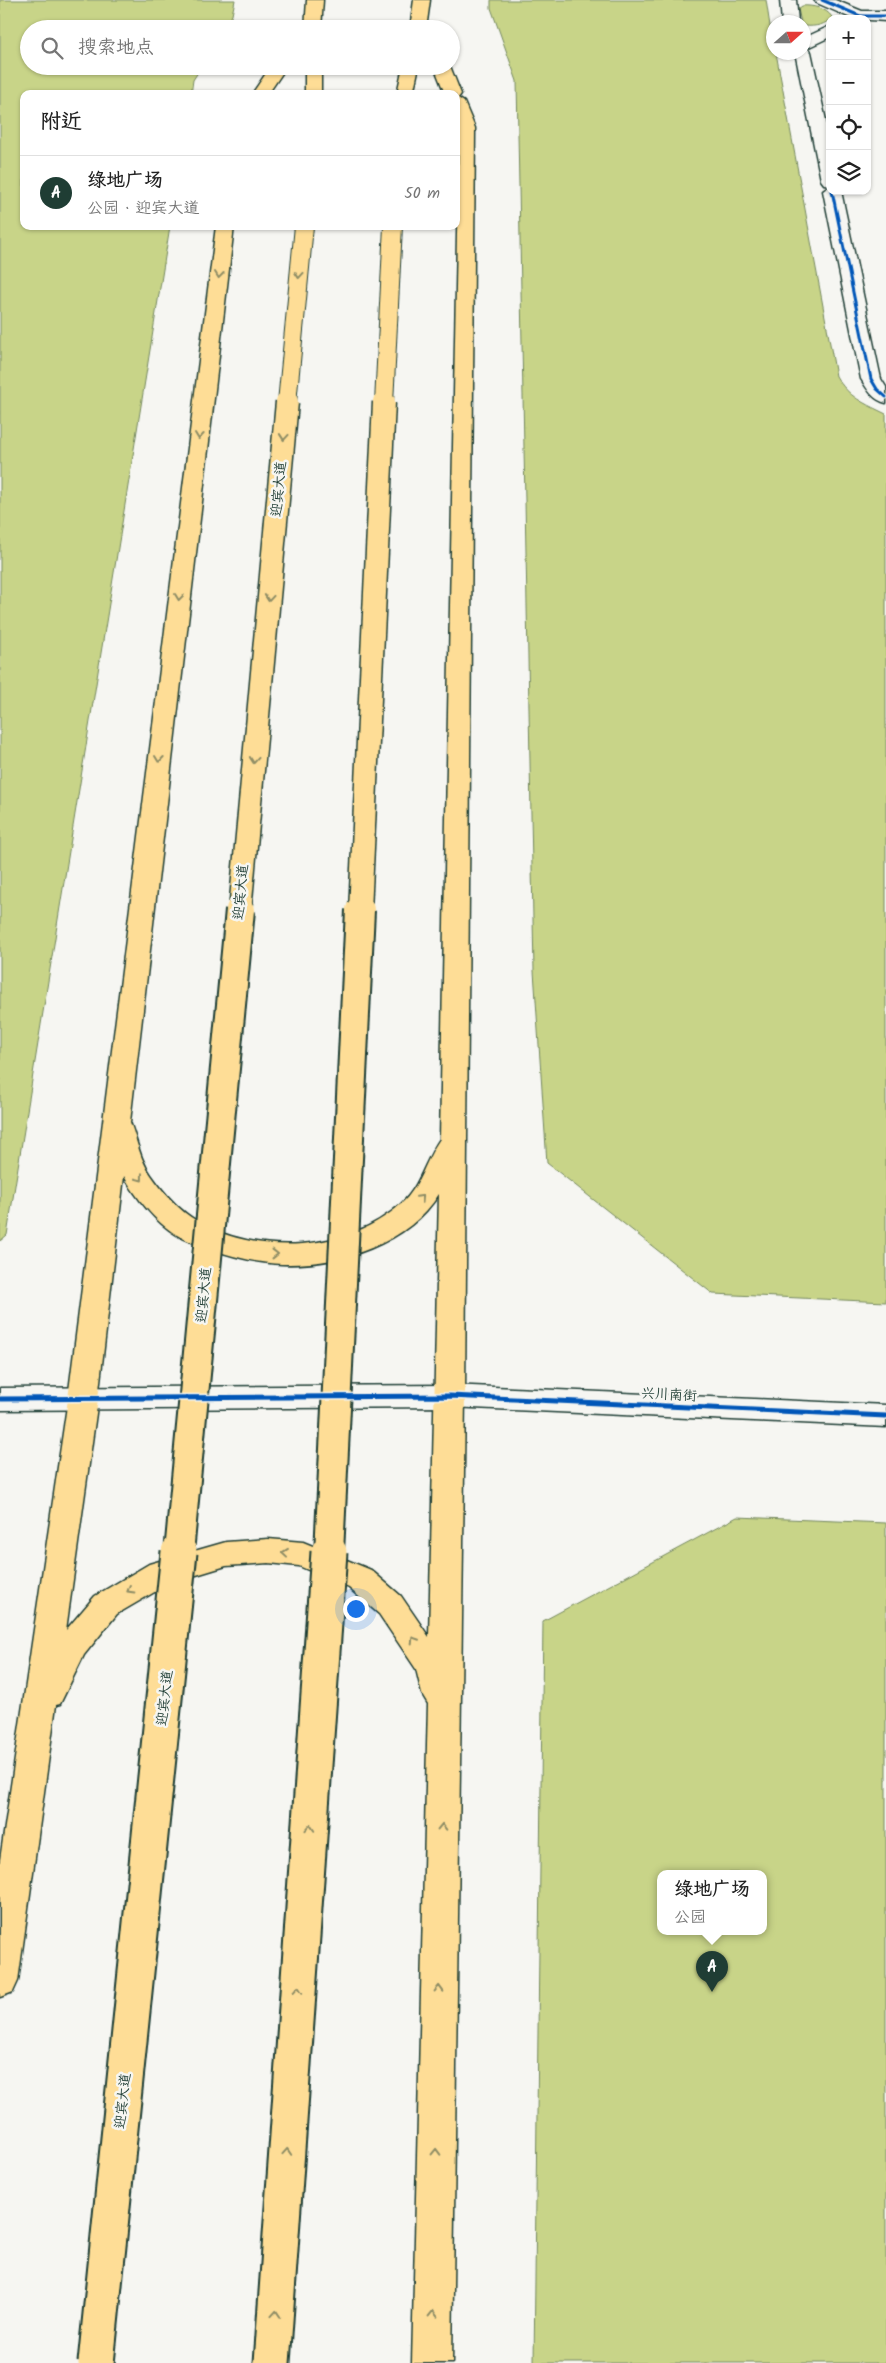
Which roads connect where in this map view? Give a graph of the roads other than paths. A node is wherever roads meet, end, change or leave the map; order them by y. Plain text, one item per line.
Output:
1 (788, 0) edge
2 (822, 0) edge
3 (789, 15) edge
4 (853, 15) edge
5 (886, 16) edge
6 (871, 17) edge
7 (826, 33) edge
8 (811, 40) edge
9 (805, 60) edge
10 (272, 75) edge
11 (313, 75) edge
12 (409, 75) edge
13 (446, 75) edge
14 (263, 90) edge
15 (313, 90) edge
16 (406, 90) edge
17 (451, 90) edge
18 (460, 111) edge
19 (826, 161) edge
20 (833, 195) edge
21 (225, 230) edge
22 (304, 230) edge
23 (394, 230) edge
24 (886, 397) edge
25 (115, 1117) junction
26 (454, 1135) junction
27 (450, 1396) junction
28 (0, 1399) edge
29 (83, 1399) junction
30 (886, 1416) edge
31 (37, 1715) junction
32 (444, 1717) junction
33 (0, 1981) edge
34 (96, 2363) edge
35 (272, 2363) edge
36 (432, 2363) edge

1 - 3 street
2 - 4 street
5 - 6 street
7 - 8 street
9 - 19 street
10 - 14 main road
11 - 15 main road
12 - 16 main road
13 - 17 main road
18 - 26 main road
20 - 24 street
21 -> 25 main road
22 -> 34 main road, 迎宾大道, bridge
35 -> 23 main road, bridge
25 -> 26 main road
25 - 29 main road
26 - 27 main road
27 - 29 street, 兴川南街
27 - 30 street, 兴川南街
27 - 32 main road
28 - 29 street, 兴川南街
29 - 31 main road
32 -> 31 main road
31 - 33 main road
36 -> 32 main road

